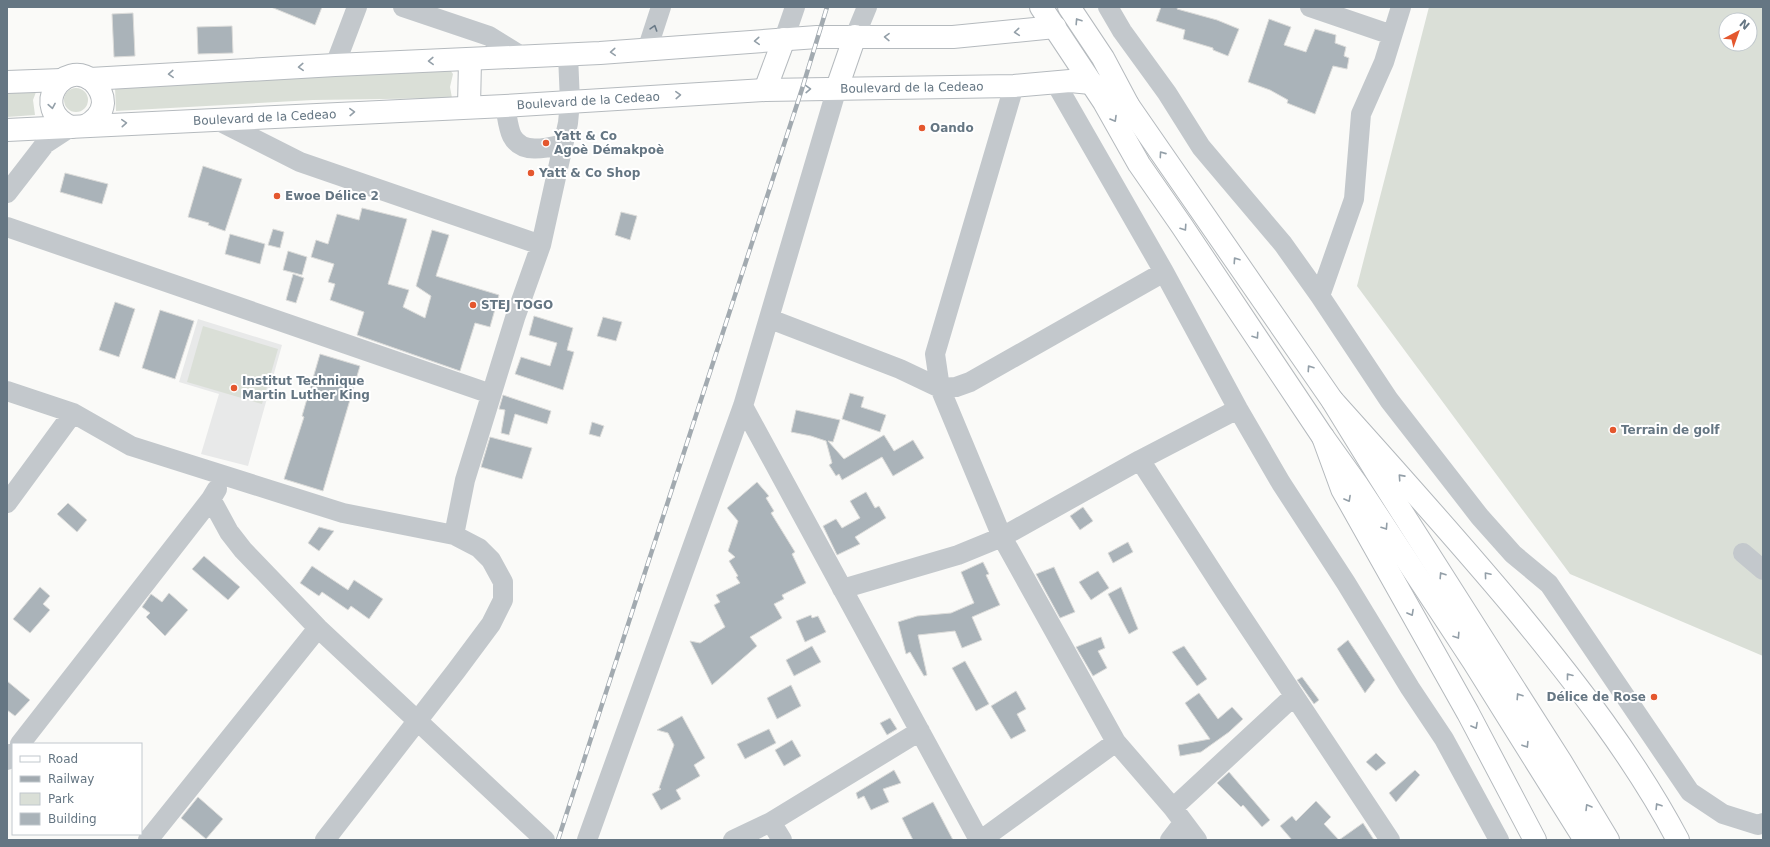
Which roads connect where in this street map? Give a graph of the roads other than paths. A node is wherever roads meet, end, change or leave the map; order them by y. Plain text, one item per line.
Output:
1 (357, 7) edge
2 (403, 7) edge
3 (661, 7) edge
4 (795, 7) edge
5 (867, 7) edge
6 (1042, 7) edge
7 (1069, 7) edge
8 (1108, 7) edge
9 (1310, 7) edge
10 (1401, 7) edge
11 (1055, 27) junction
12 (1392, 35) junction
13 (855, 36) junction
14 (784, 39) junction
15 (647, 50) junction
16 (568, 55) junction
17 (523, 57) junction
18 (1103, 58) junction
19 (470, 60) junction
20 (335, 65) junction
21 (90, 79) junction
22 (62, 80) junction
23 (7, 82) edge
24 (1055, 82) junction
25 (1091, 84) junction
26 (1014, 86) junction
27 (838, 88) junction
28 (765, 90) junction
29 (570, 102) junction
30 (1128, 105) junction
31 (505, 106) junction
32 (469, 108) junction
33 (217, 120) junction
34 (78, 126) junction
35 (7, 130) edge
36 (563, 144) junction
37 (7, 193) edge
38 (7, 227) edge
39 (541, 245) junction
40 (1164, 272) junction
41 (1320, 296) junction
42 (770, 319) junction
43 (940, 388) junction
44 (7, 390) edge
45 (491, 394) junction
46 (1332, 400) junction
47 (743, 406) junction
48 (1238, 409) junction
49 (73, 413) junction
50 (1323, 437) junction
51 (1140, 460) junction
52 (224, 476) junction
53 (211, 499) junction
54 (7, 503) edge
55 (454, 535) junction
56 (1002, 537) junction
57 (1743, 553) dead end
58 (1763, 570) edge
59 (842, 589) junction
60 (318, 628) junction
61 (1294, 696) junction
62 (416, 722) junction
63 (920, 731) junction
64 (1116, 742) junction
65 (21, 743) edge
66 (1178, 816) junction
67 (771, 822) junction
68 (1763, 823) edge
69 (148, 840) edge
70 (325, 840) edge
71 (545, 840) edge
72 (587, 840) edge
73 (733, 840) edge
74 (782, 840) edge
75 (980, 840) edge
76 (1170, 840) edge
77 (1197, 840) edge
78 (1390, 840) edge
79 (1499, 840) edge
80 (1535, 840) edge
81 (1585, 840) edge
82 (1608, 840) edge
83 (1678, 840) edge

1 - 20 street
2 - 17 street
15 -> 3 street
4 - 14 street
5 - 13 street
6 - 11 main road
18 -> 7 main road
8 - 41 street
9 - 12 street
10 - 12 street
11 -> 13 main road
11 - 18 main road
11 - 25 main road
12 - 41 street
13 - 14 main road
13 - 27 main road
14 -> 15 main road
14 - 28 main road
15 -> 16 main road
16 - 17 main road
16 - 29 street
17 - 19 main road
18 - 30 main road
19 -> 20 main road
19 - 32 main road
20 -> 21 main road
21 - 22 main road
21 - 34 main road
22 - 23 main road
22 -> 34 main road
24 - 25 main road, Boulevard de la Cedeao
24 - 26 main road, Boulevard de la Cedeao
24 - 40 street
25 - 30 main road
25 -> 50 main road
26 - 27 main road, Boulevard de la Cedeao
26 - 43 street
28 -> 27 main road, Boulevard de la Cedeao
27 - 42 street
29 -> 28 main road, Boulevard de la Cedeao
29 - 31 main road, Boulevard de la Cedeao
29 - 36 street
46 -> 30 main road
31 - 32 main road, Boulevard de la Cedeao
31 - 36 street
33 -> 32 main road, Boulevard de la Cedeao
34 -> 33 main road, Boulevard de la Cedeao
33 - 39 street
34 - 35 main road, Boulevard de la Cedeao
34 - 37 street
36 - 39 street
38 - 45 street
39 - 45 street
40 - 43 street
40 - 48 street
41 - 68 street
42 - 43 street
42 - 47 street
43 - 56 street
44 - 49 street
45 - 55 street
82 -> 46 main road
83 -> 46 main road
47 - 59 street
47 - 72 street
48 - 51 street
48 - 79 street
49 - 52 street
49 - 54 street
50 -> 80 main road
50 -> 81 main road
51 - 56 street
51 - 61 street
52 - 53 street
52 - 55 street
53 - 60 street
53 - 65 street
55 - 62 street
56 - 59 street
56 - 64 street
57 - 58 street
59 - 63 street
60 - 62 street
60 - 69 street
61 - 66 street
61 - 78 street
62 - 70 street
62 - 71 street
63 - 67 street
63 - 75 street
64 - 66 street
64 - 75 street
66 - 76 street
66 - 77 street
67 - 73 street
67 - 74 street

